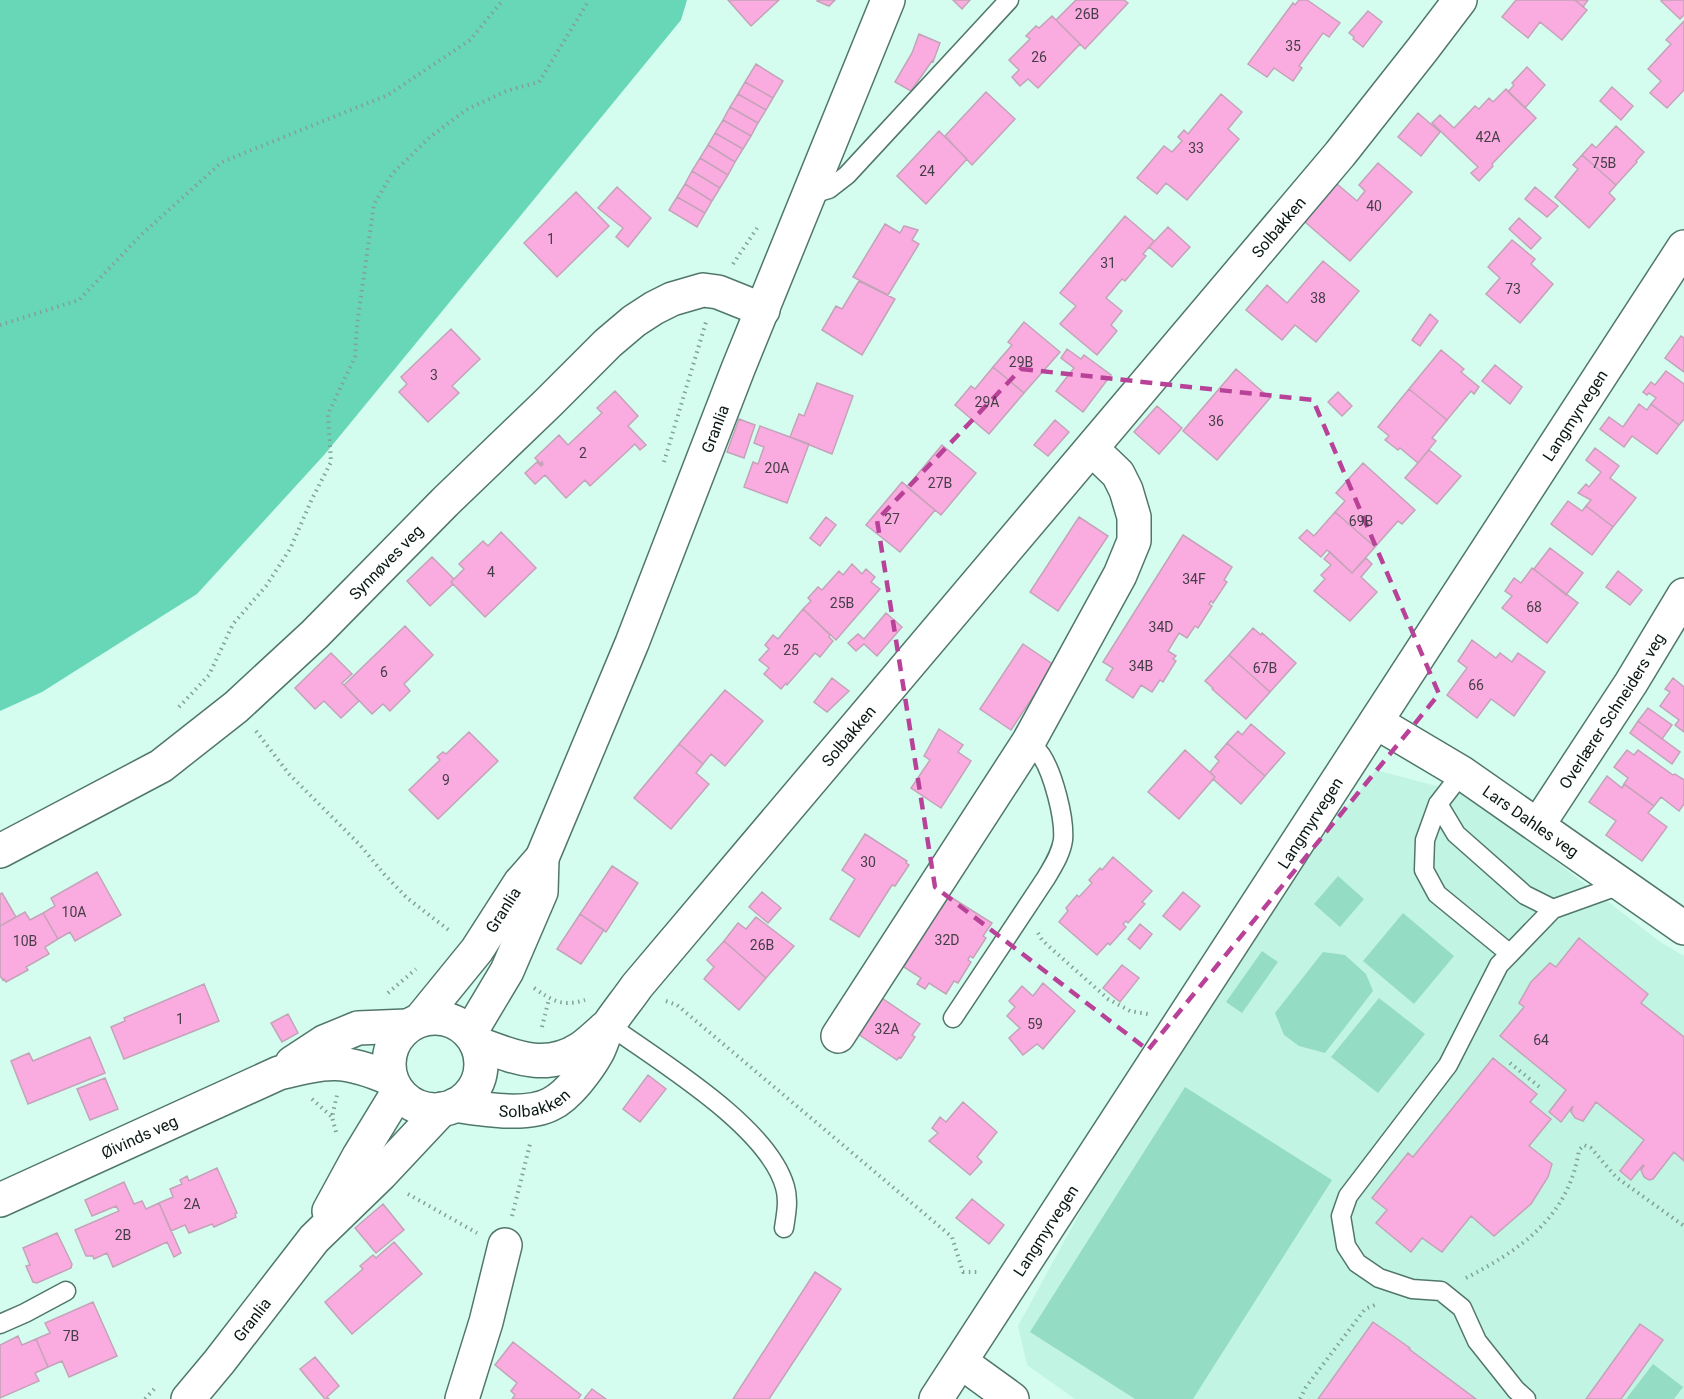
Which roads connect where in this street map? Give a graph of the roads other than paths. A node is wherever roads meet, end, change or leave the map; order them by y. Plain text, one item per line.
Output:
1 (888, 0) edge
2 (1009, 0) edge
3 (1460, 0) edge
4 (808, 195) junction
5 (1684, 247) edge
6 (763, 310) junction
7 (1092, 449) junction
8 (1684, 595) edge
9 (1376, 722) junction
10 (1029, 741) junction
11 (1462, 773) junction
12 (1438, 804) junction
13 (1538, 825) junction
14 (0, 851) edge
15 (542, 858) junction
16 (1620, 885) junction
17 (1554, 909) junction
18 (1684, 928) edge
19 (1509, 953) junction
20 (953, 1018) dead end
21 (414, 1023) junction
22 (609, 1025) junction
23 (838, 1036) dead end
24 (473, 1038) junction
25 (279, 1073) junction
26 (395, 1086) junction
27 (449, 1107) junction
28 (0, 1200) edge
29 (784, 1228) dead end
30 (314, 1239) junction
31 (505, 1245) road end
32 (66, 1291) dead end
33 (0, 1324) edge
34 (961, 1362) junction
35 (188, 1399) edge
36 (462, 1399) edge
37 (936, 1399) edge
38 (1012, 1399) edge
39 (1526, 1399) edge

1 - 4 street, Granlia
2 - 4 lane
3 - 7 street, Solbakken
4 - 6 street, Granlia
5 - 9 street, Langmyrvegen
6 - 14 street, Synnøves veg
6 - 15 street, Granlia
7 - 10 street
7 - 22 street, Solbakken
8 - 13 street, Overlærer Schneiders veg
9 - 11 street, Lars Dahles veg
9 - 34 street, Langmyrvegen
10 - 20 lane
10 - 23 street
11 - 12 lane
11 - 13 street, Lars Dahles veg
12 - 17 lane
12 - 19 lane
13 - 16 street, Lars Dahles veg
15 - 21 street, Granlia
15 - 24 street, Granlia
16 - 17 lane
16 - 18 street, Lars Dahles veg
17 - 19 lane
19 - 39 lane
21 - 24 street
21 - 25 street, Øivinds veg
21 - 26 street, Granlia
22 - 24 street, Solbakken
22 - 27 street, Solbakken
22 - 29 lane
24 - 27 street, Granlia
25 - 26 street, Øivinds veg
25 - 28 street, Øivinds veg
26 - 27 street
26 - 30 street, Granlia
27 - 30 street, Granlia
30 - 35 street, Granlia
31 - 36 street
32 - 33 lane
34 - 37 street, Langmyrvegen
34 - 38 street

